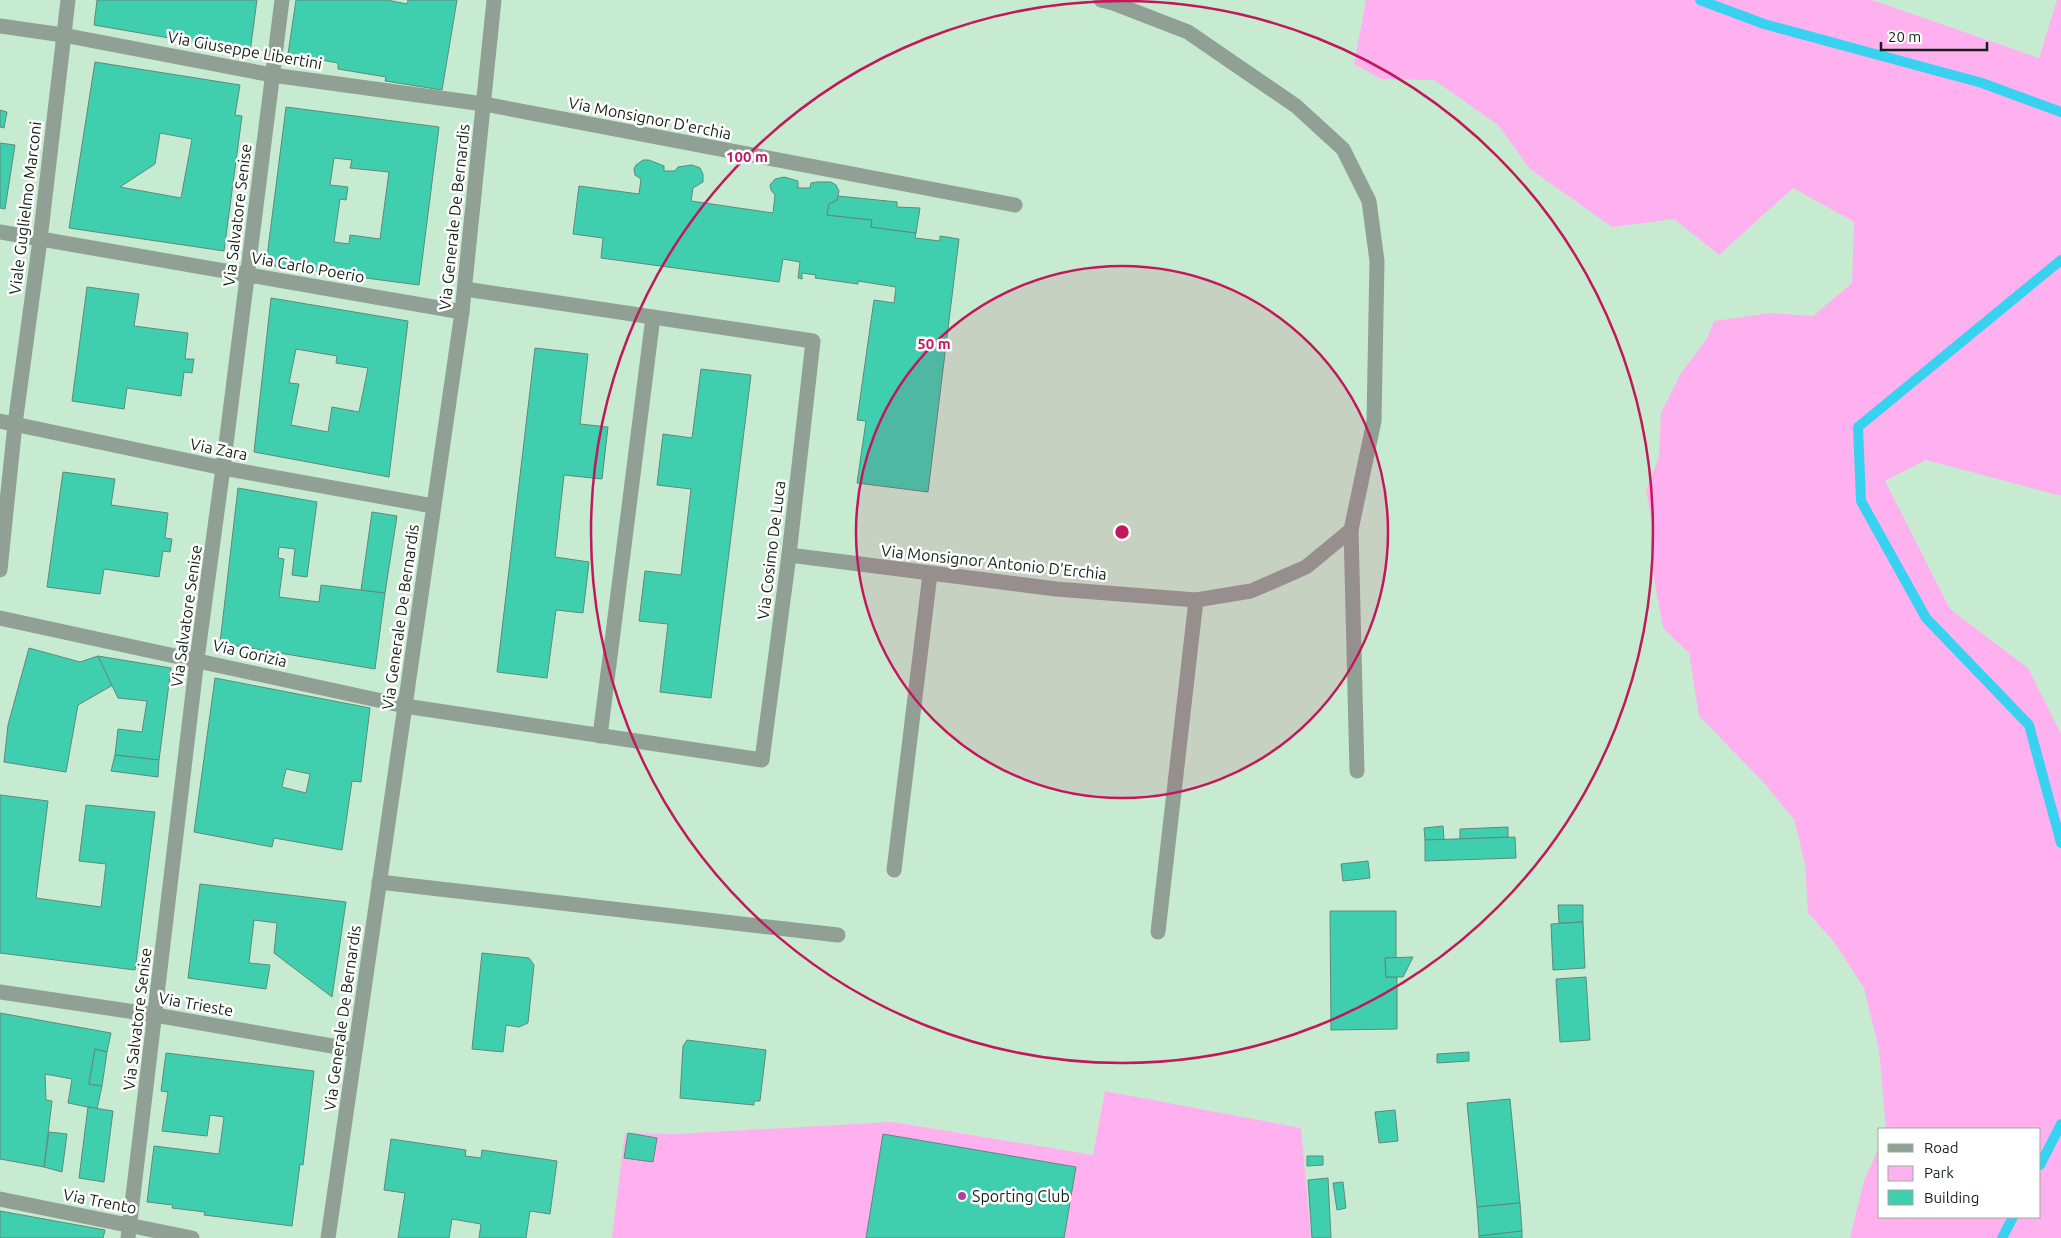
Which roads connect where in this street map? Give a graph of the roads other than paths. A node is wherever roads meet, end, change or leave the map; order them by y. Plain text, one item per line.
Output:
1 (68, 0) edge
2 (282, 0) edge
3 (494, 0) edge
4 (1102, 0) edge
5 (0, 26) edge
6 (63, 34) junction
7 (272, 75) junction
8 (484, 104) junction
9 (1015, 206) dead end
10 (0, 232) edge
11 (40, 240) junction
12 (247, 275) junction
13 (465, 289) junction
14 (462, 312) junction
15 (653, 317) junction
16 (0, 421) edge
17 (15, 424) junction
18 (224, 468) junction
19 (433, 506) junction
20 (1351, 530) junction
21 (789, 555) junction
22 (0, 570) edge
23 (930, 574) junction
24 (1196, 600) junction
25 (0, 618) edge
26 (197, 659) junction
27 (405, 706) junction
28 (600, 736) junction
29 (1357, 772) dead end
30 (894, 870) dead end
31 (379, 882) junction
32 (1158, 932) dead end
33 (838, 935) dead end
34 (0, 992) edge
35 (154, 1015) junction
36 (355, 1050) junction
37 (0, 1199) edge
38 (129, 1231) edge
39 (192, 1238) edge
40 (328, 1238) edge

1 - 6 street, Viale Guglielmo Marconi
2 - 7 street, Via Salvatore Senise
3 - 8 street, Via Generale De Bernardis
4 - 20 street
5 - 6 street, Via Giuseppe Libertini
6 - 7 street, Via Giuseppe Libertini
6 - 11 street, Viale Guglielmo Marconi
7 - 8 street, Via Giuseppe Libertini
7 - 12 street, Via Salvatore Senise
8 - 9 street, Via Monsignor D'erchia
8 - 13 street, Via Generale De Bernardis
10 - 11 street, Via Carlo Poerio
11 - 12 street, Via Carlo Poerio
11 - 17 street, Viale Guglielmo Marconi
12 - 14 street, Via Carlo Poerio
12 - 18 street, Via Salvatore Senise
13 - 14 street, Via Generale De Bernardis
13 - 15 street, Via Cosimo De Luca
14 - 19 street, Via Generale De Bernardis
15 - 21 street, Via Cosimo De Luca
15 - 28 street
16 - 17 street, Via Zara
17 - 18 street, Via Zara
17 - 22 street, Viale Guglielmo Marconi
18 - 19 street, Via Zara
18 - 26 street, Via Salvatore Senise
19 - 27 street, Via Generale De Bernardis
20 - 24 street, Via Monsignor Antonio D'Erchia
20 - 29 street
21 - 23 street, Via Monsignor Antonio D'Erchia
21 - 28 street, Via Cosimo De Luca
23 - 24 street, Via Monsignor Antonio D'Erchia
23 - 30 street
24 - 32 street
25 - 26 street, Via Gorizia
26 - 27 street, Via Gorizia
26 - 35 street, Via Salvatore Senise
27 - 28 street, Via Cosimo De Luca
27 - 31 street, Via Generale De Bernardis
31 - 33 street
31 - 36 street, Via Generale De Bernardis
34 - 35 street, Via Trieste
35 - 36 street, Via Trieste
35 - 38 street, Via Salvatore Senise
36 - 40 street, Via Generale De Bernardis
37 - 38 street, Via Trento
38 - 39 street, Via Trento

